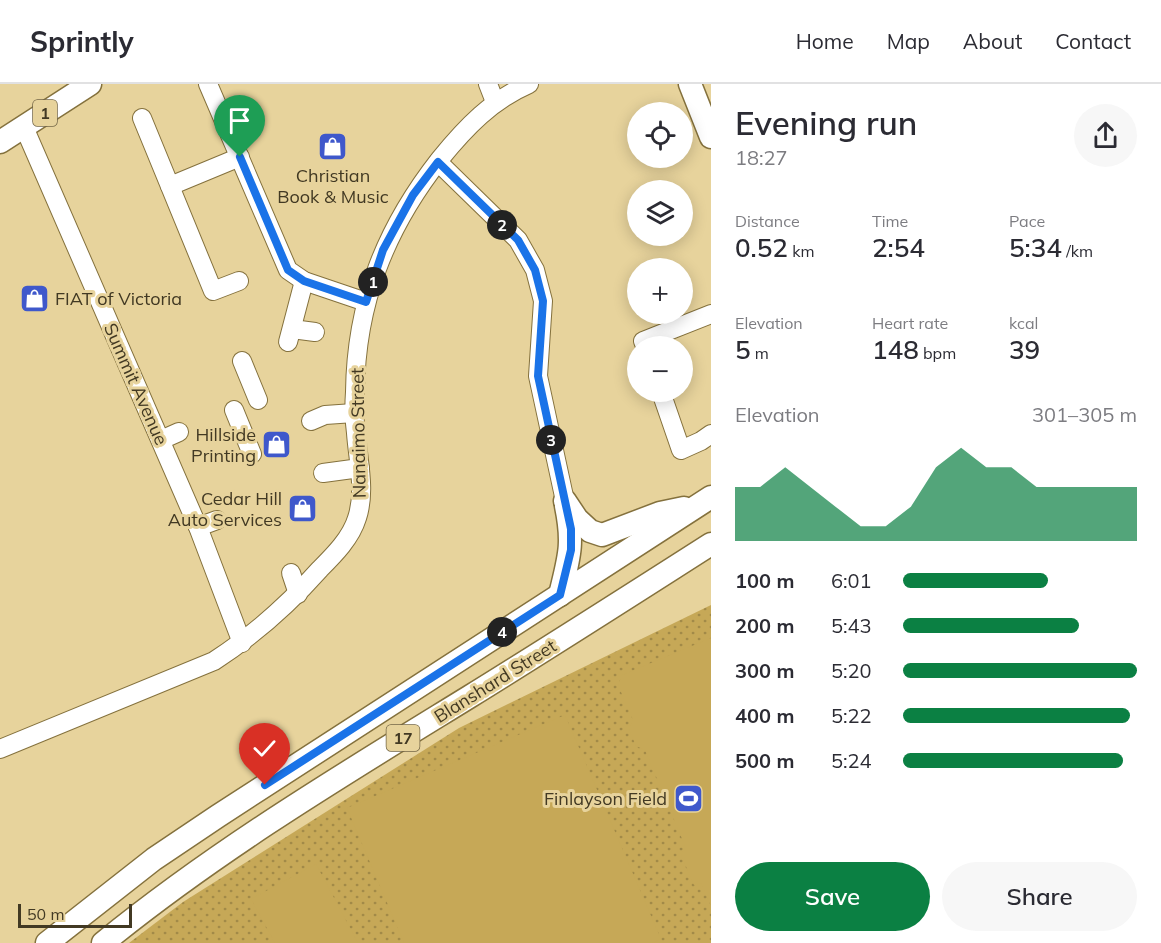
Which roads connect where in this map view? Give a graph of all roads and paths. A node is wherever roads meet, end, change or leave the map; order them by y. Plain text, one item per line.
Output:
1 (90, 84) edge
2 (208, 84) edge
3 (488, 84) edge
4 (530, 84) edge
5 (690, 84) edge
6 (495, 102) junction
7 (142, 118) dead end
8 (24, 127) junction
9 (711, 137) edge
10 (0, 142) edge
11 (240, 157) junction
12 (438, 162) junction
13 (170, 186) junction
14 (239, 280) dead end
15 (304, 281) junction
16 (366, 302) junction
17 (711, 314) edge
18 (315, 332) dead end
19 (656, 336) edge
20 (242, 361) dead end
21 (258, 400) dead end
22 (664, 402) edge
23 (234, 410) dead end
24 (354, 414) junction
25 (312, 421) dead end
26 (179, 432) dead end
27 (711, 434) edge
28 (161, 440) junction
29 (252, 454) dead end
30 (360, 468) junction
31 (323, 473) dead end
32 (565, 501) junction
33 (704, 501) edge
34 (217, 519) dead end
35 (198, 527) junction
36 (711, 544) edge
37 (291, 573) dead end
38 (298, 594) junction
39 (560, 595) junction
40 (242, 643) junction
41 (0, 749) edge
42 (47, 943) edge
43 (103, 943) edge

1 - 8 main road, 1
2 - 11 street
3 - 6 street
4 - 6 street, Nanaimo Street
5 - 9 main road
6 - 12 street, Nanaimo Street
7 - 13 street
8 - 10 main road, 1
8 - 28 street, Summit Avenue
11 - 13 street
11 - 15 street
12 - 16 street, Nanaimo Street
12 - 32 street
13 - 14 street
15 - 16 street
15 - 18 street
16 - 24 street, Nanaimo Street
17 - 19 street
20 - 21 street
22 - 27 street
23 - 29 street
24 - 25 street
24 - 30 street, Nanaimo Street
26 - 28 street
28 - 35 street, Summit Avenue
30 - 31 street
30 - 38 street, Nanaimo Street
32 - 33 main road
32 - 39 main road
33 - 39 main road, Blanshard Street / 17
34 - 35 street
35 - 40 street, Summit Avenue
36 - 43 main road, Blanshard Street / 17
37 - 38 street
38 - 40 street, Nanaimo Street
39 - 42 main road, Blanshard Street / 17
40 - 41 street, Nanaimo Street

